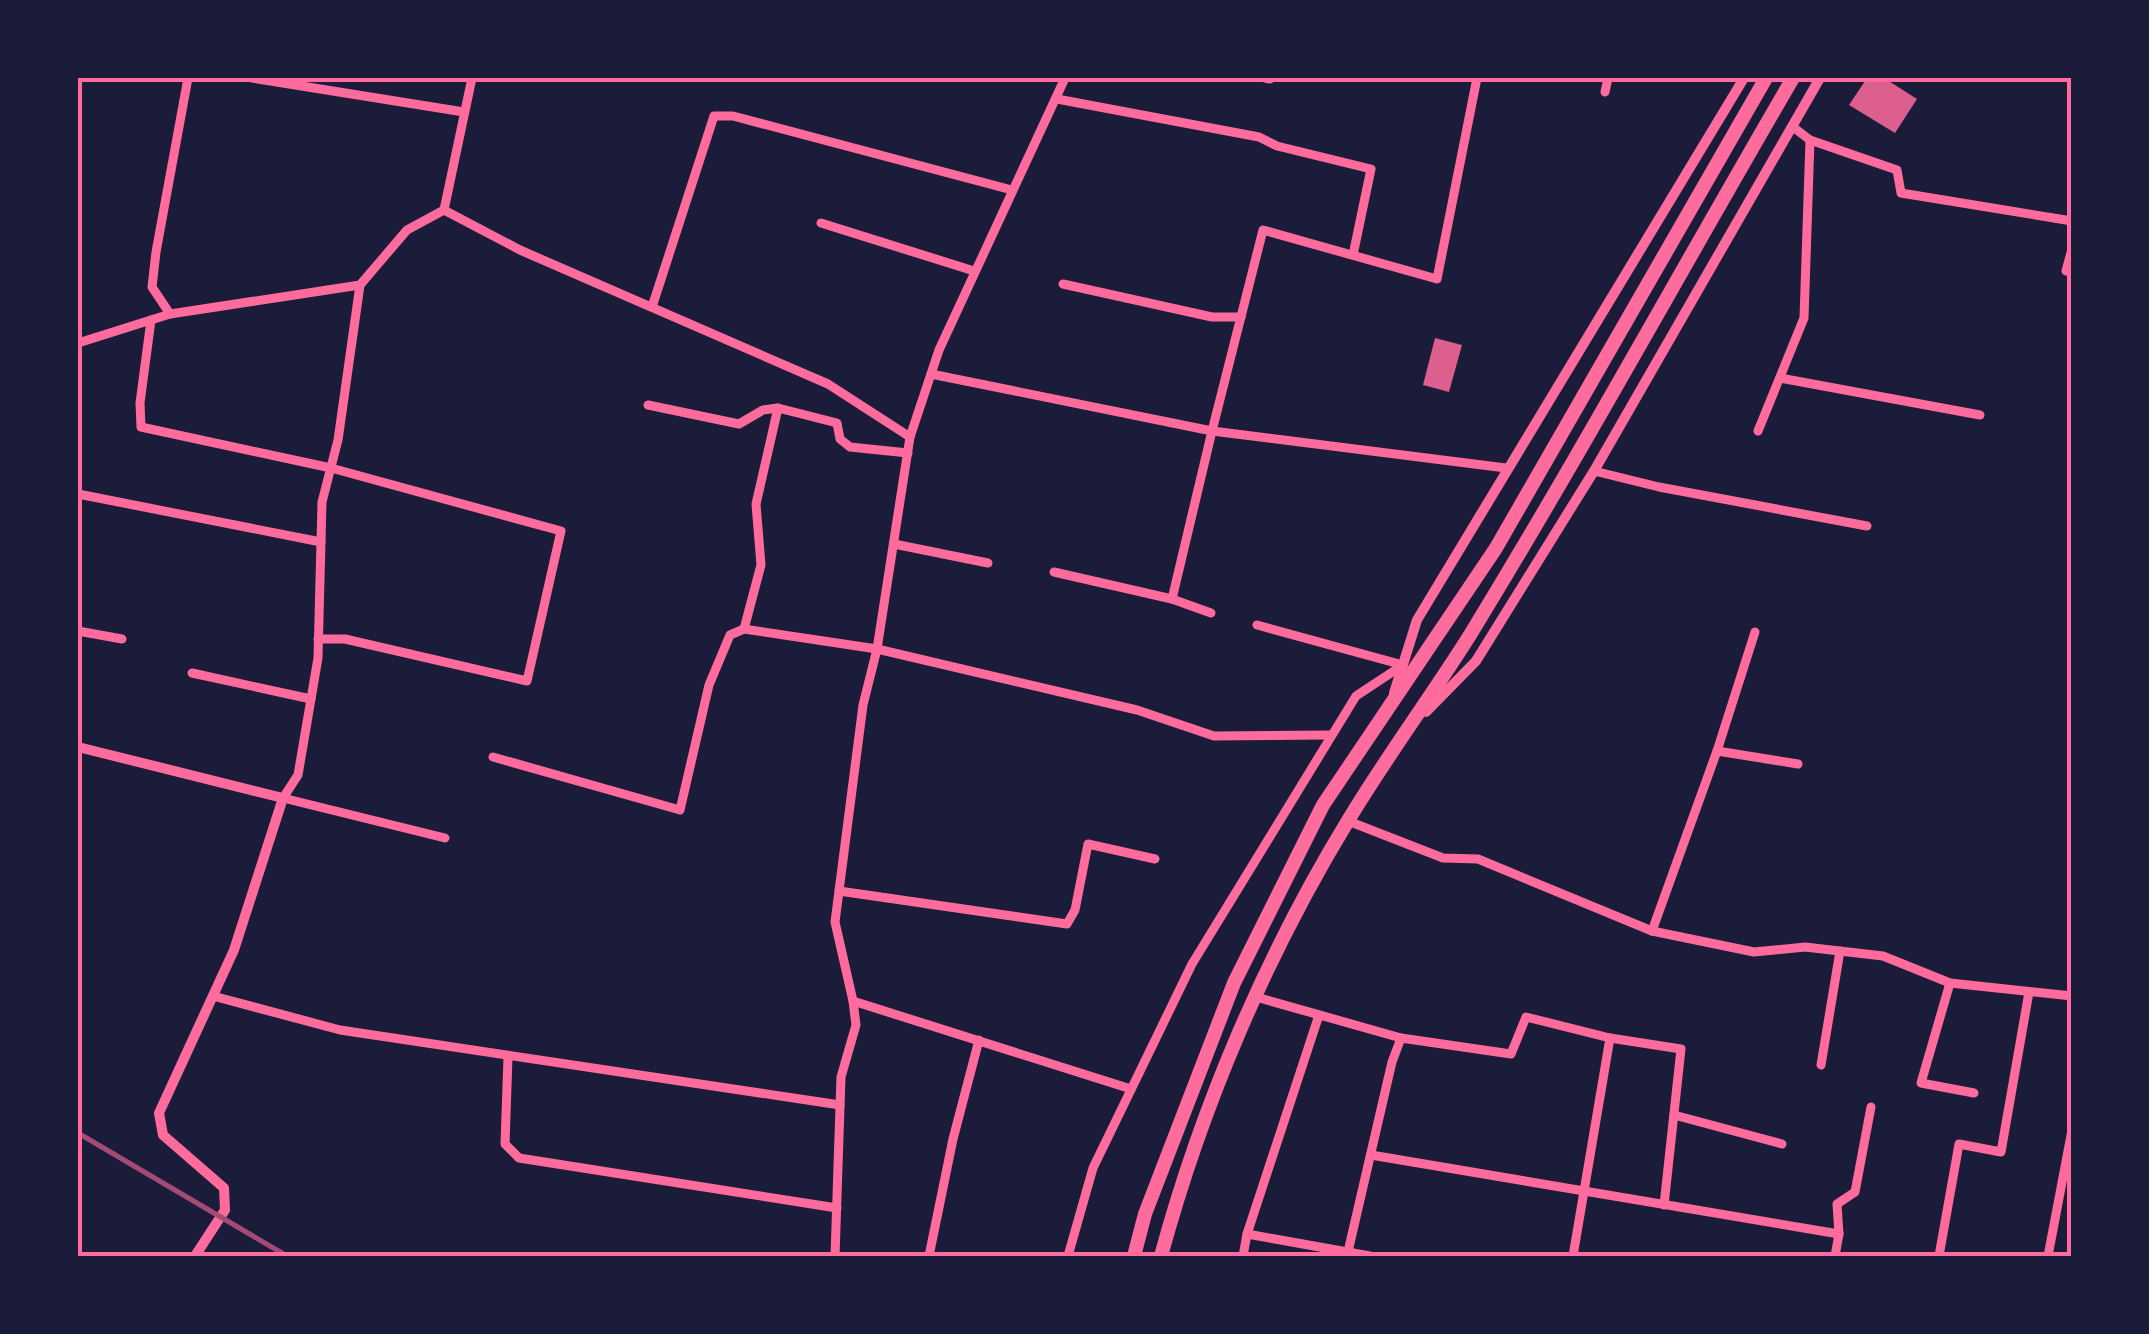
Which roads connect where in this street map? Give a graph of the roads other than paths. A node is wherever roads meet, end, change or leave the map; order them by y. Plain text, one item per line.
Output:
1 (188, 78) edge
2 (252, 78) edge
3 (472, 78) edge
4 (1065, 78) edge
5 (1477, 78) edge
6 (1608, 78) edge
7 (1744, 78) edge
8 (1766, 78) edge
9 (1793, 78) edge
10 (1820, 78) edge
11 (1605, 92) dead end
12 (1056, 99) junction
13 (464, 112) junction
14 (1793, 127) junction
15 (1810, 140) junction
16 (1012, 190) junction
17 (444, 210) junction
18 (821, 222) dead end
19 (2072, 222) edge
20 (2072, 249) edge
21 (1353, 255) junction
22 (974, 271) junction
23 (2072, 272) edge
24 (1063, 284) dead end
25 (360, 285) junction
26 (652, 307) junction
27 (170, 314) junction
28 (1241, 317) junction
29 (150, 320) junction
30 (78, 344) edge
31 (931, 374) junction
32 (1780, 378) junction
33 (648, 405) dead end
34 (778, 408) junction
35 (1980, 414) dead end
36 (1758, 431) dead end
37 (1212, 432) junction
38 (910, 437) junction
39 (908, 454) junction
40 (331, 468) junction
41 (1506, 468) junction
42 (1594, 470) junction
43 (78, 494) edge
44 (1867, 526) dead end
45 (321, 542) junction
46 (894, 544) junction
47 (988, 564) dead end
48 (1054, 572) dead end
49 (1172, 600) junction
50 (1211, 612) dead end
51 (1256, 624) dead end
52 (744, 630) junction
53 (78, 631) edge
54 (1755, 632) dead end
55 (318, 638) junction
56 (122, 639) dead end
57 (877, 648) junction
58 (1403, 666) junction
59 (192, 672) dead end
60 (311, 698) junction
61 (1390, 708) junction
62 (1408, 729) junction
63 (1329, 736) junction
64 (78, 748) edge
65 (1717, 751) junction
66 (493, 757) dead end
67 (1798, 764) dead end
68 (284, 798) junction
69 (1348, 820) junction
70 (444, 838) dead end
71 (1155, 859) dead end
72 (840, 890) junction
73 (1652, 932) junction
74 (1840, 951) junction
75 (1950, 984) junction
76 (2029, 992) junction
77 (213, 996) junction
78 (2072, 996) edge
79 (1256, 997) junction
80 (853, 1001) junction
81 (1319, 1015) junction
82 (1401, 1038) junction
83 (1610, 1038) junction
84 (979, 1040) junction
85 (508, 1057) junction
86 (1821, 1065) dead end
87 (1131, 1089) junction
88 (1974, 1093) dead end
89 (840, 1105) junction
90 (1871, 1107) dead end
91 (1674, 1116) junction
92 (2072, 1130) edge
93 (1782, 1144) dead end
94 (1371, 1156) junction
95 (1584, 1191) junction
96 (1664, 1205) junction
97 (837, 1208) junction
98 (1247, 1234) junction
99 (1839, 1234) junction
100 (1348, 1254) edge
101 (195, 1256) edge
102 (835, 1256) edge
103 (929, 1256) edge
104 (1068, 1256) edge
105 (1134, 1256) edge
106 (1161, 1256) edge
107 (1243, 1256) edge
108 (1370, 1256) edge
109 (1573, 1256) edge
110 (1836, 1256) edge
111 (1939, 1256) edge
112 (2048, 1256) edge

1 - 27 street
2 - 13 street
3 - 13 street
4 - 12 street
5 - 21 street
6 - 11 street
7 - 41 street
8 - 61 highway
9 - 62 highway
10 - 14 street
12 - 16 street
12 - 21 street
13 - 17 street
14 - 15 street
14 - 42 street
15 - 19 street
15 - 32 street
16 - 22 street
16 - 26 street
17 - 25 street
17 - 26 street
18 - 22 street
20 - 23 street
21 - 28 street
22 - 31 street
24 - 28 street
25 - 27 street
25 - 40 street
26 - 38 street
27 - 29 street
28 - 37 street
29 - 30 street
29 - 40 street
31 - 37 street
31 - 38 street
32 - 35 street
32 - 36 street
33 - 34 street
34 - 39 street
34 - 52 street
37 - 41 street
37 - 49 street
38 - 39 street
39 - 46 street
40 - 45 street
40 - 55 street
41 - 58 street
42 - 44 street
42 - 62 street
43 - 45 street
45 - 55 street
46 - 47 street
46 - 57 street
48 - 49 street
49 - 50 street
51 - 58 street
52 - 57 street
52 - 66 street
53 - 56 street
54 - 65 street
55 - 60 street
57 - 63 street
57 - 72 street
58 - 61 street
58 - 63 street
59 - 60 street
60 - 68 street
61 - 105 highway
62 - 69 highway
63 - 87 street
64 - 68 street
65 - 67 street
65 - 73 street
68 - 70 street
68 - 77 street
69 - 73 street
69 - 79 highway
71 - 72 street
72 - 80 street
73 - 74 street
74 - 75 street
74 - 86 street
75 - 76 street
75 - 88 street
76 - 78 street
76 - 111 street
77 - 85 street
77 - 101 street
79 - 81 street
79 - 106 highway
80 - 84 street
80 - 89 street
81 - 82 street
81 - 98 street
82 - 83 street
82 - 94 street
83 - 91 street
83 - 95 street
84 - 87 street
84 - 103 street
85 - 89 street
85 - 97 street
87 - 104 street
89 - 97 street
90 - 99 street
91 - 93 street
91 - 96 street
92 - 112 street
94 - 95 street
94 - 100 street
95 - 96 street
95 - 109 street
96 - 99 street
97 - 102 street
98 - 100 street
98 - 107 street
99 - 110 street
100 - 108 street

